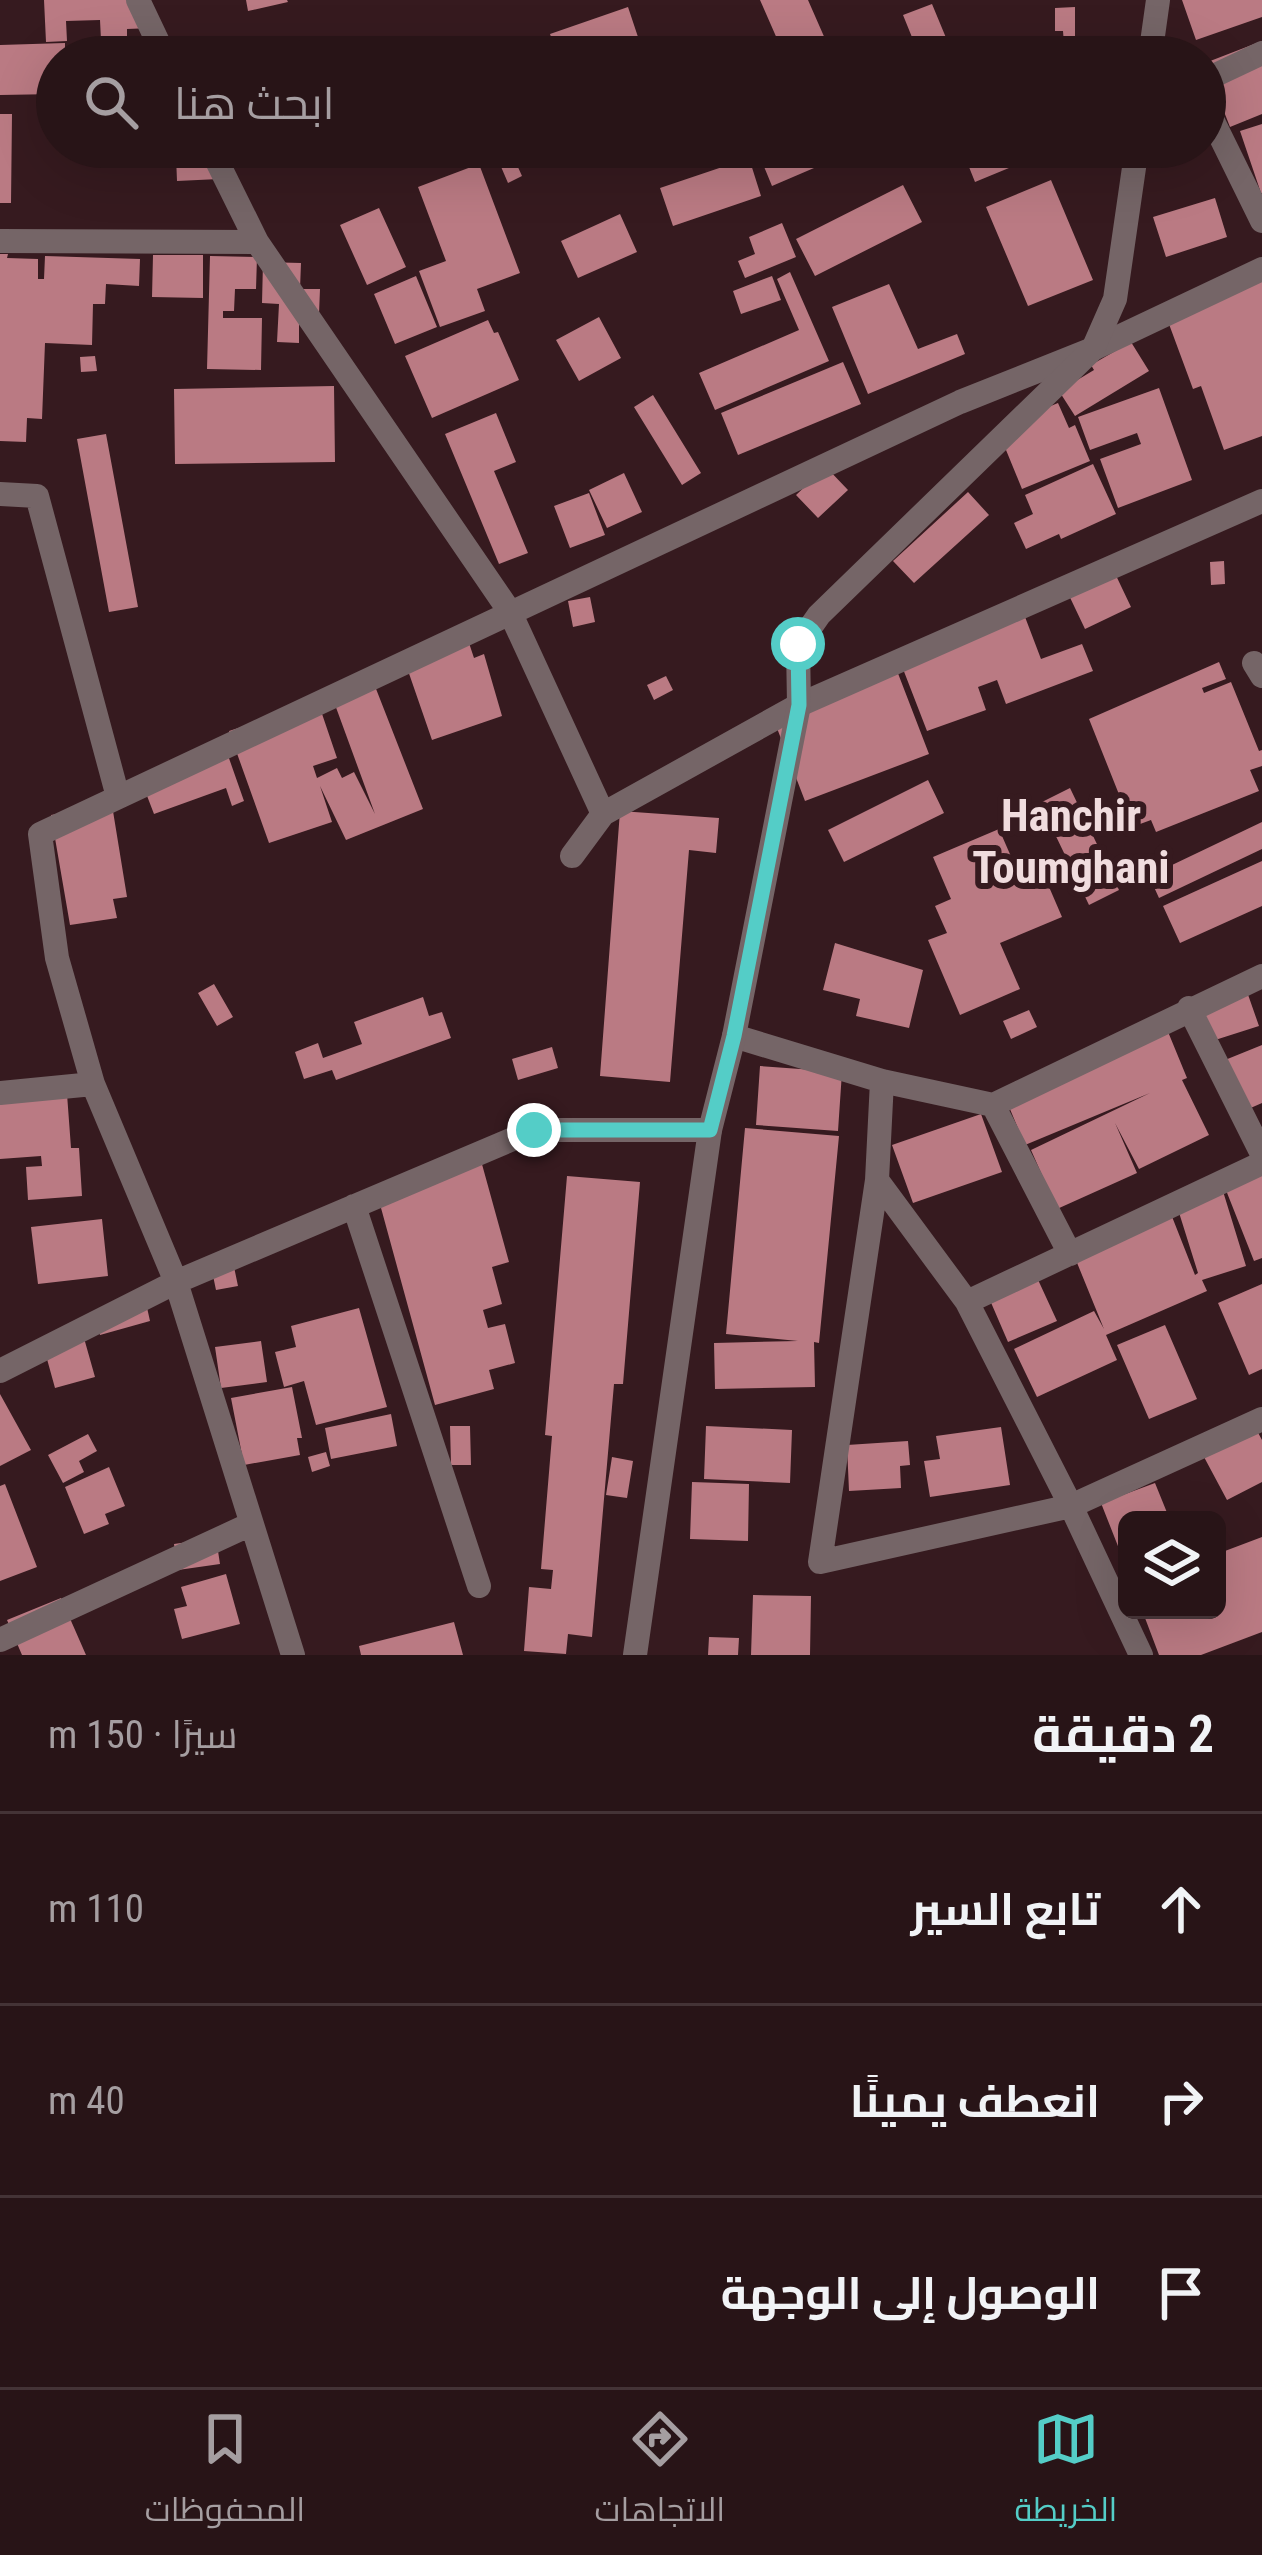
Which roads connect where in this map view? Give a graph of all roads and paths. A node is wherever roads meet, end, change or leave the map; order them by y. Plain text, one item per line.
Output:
1 (138, 0) edge
2 (1158, 0) edge
3 (155, 36) edge
4 (1157, 36) edge
5 (1262, 53) edge
6 (1226, 70) edge
7 (1226, 147) edge
8 (220, 168) edge
9 (1134, 168) edge
10 (1262, 220) edge
11 (0, 241) edge
12 (257, 242) junction
13 (1262, 269) edge
14 (1093, 349) junction
15 (0, 494) edge
16 (1262, 501) edge
17 (510, 612) junction
18 (799, 705) junction
19 (118, 797) junction
20 (603, 814) junction
21 (572, 856) dead end
22 (1262, 976) edge
23 (1189, 1009) junction
24 (734, 1036) junction
25 (883, 1081) junction
26 (93, 1084) junction
27 (0, 1094) edge
28 (993, 1106) junction
29 (710, 1130) junction
30 (1262, 1154) edge
31 (1262, 1163) edge
32 (877, 1180) junction
33 (354, 1206) junction
34 (1070, 1254) junction
35 (176, 1282) junction
36 (968, 1302) junction
37 (0, 1371) edge
38 (1262, 1419) edge
39 (1071, 1506) junction
40 (250, 1524) junction
41 (479, 1586) dead end
42 (0, 1642) edge
43 (4, 1655) edge
44 (293, 1655) edge
45 (635, 1655) edge
46 (1141, 1655) edge

1 - 3 street
2 - 4 street
5 - 6 street
7 - 10 street
8 - 12 street
9 - 14 street
11 - 12 street
12 - 17 street
13 - 14 street
14 - 17 street
14 - 18 street
15 - 19 street
16 - 18 street
17 - 19 street
17 - 20 street
18 - 20 street
18 - 24 street
19 - 26 street
20 - 21 street
22 - 23 street
23 - 28 street
23 - 30 street
24 - 25 street
24 - 29 street
25 - 28 street
25 - 32 street
26 - 27 street
26 - 35 street
28 - 34 street
29 - 33 street
29 - 45 street
31 - 34 street
32 - 36 street
32 - 39 street
33 - 35 street
33 - 41 street
34 - 36 street
35 - 37 street
35 - 40 street
36 - 39 street
38 - 39 street
39 - 46 street
40 - 42 street
40 - 44 street
42 - 43 street

